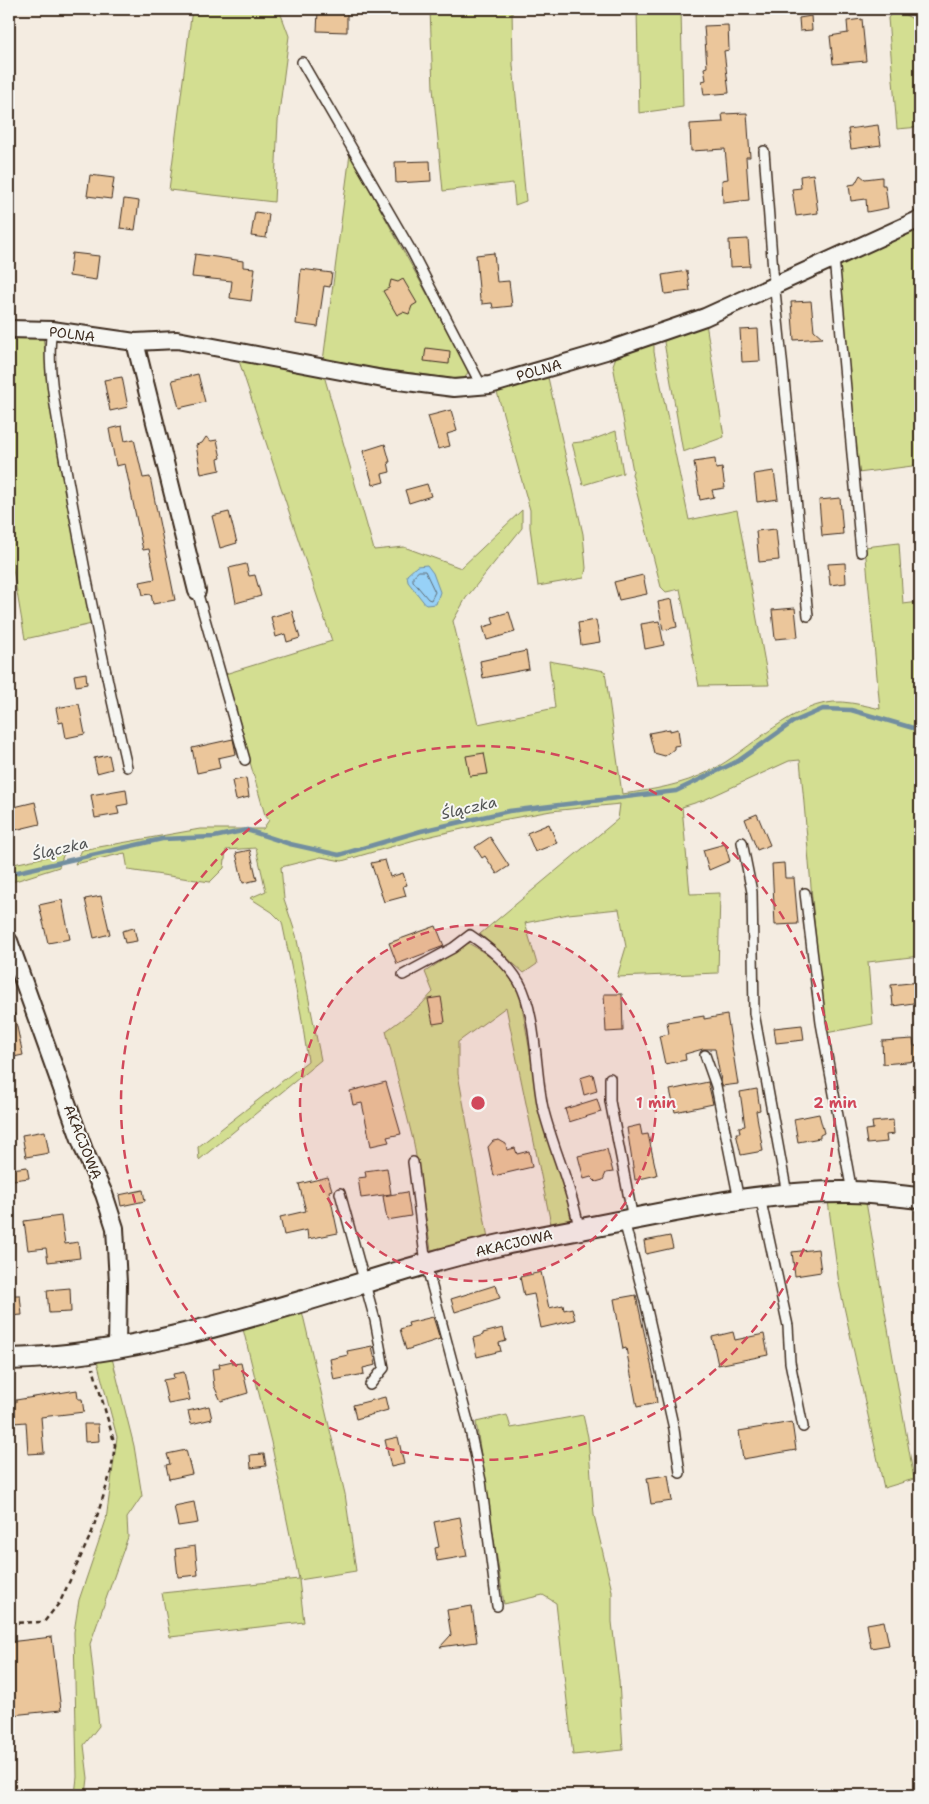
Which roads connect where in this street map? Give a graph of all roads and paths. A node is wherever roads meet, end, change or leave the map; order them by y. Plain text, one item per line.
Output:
1 (302, 62) dead end
2 (764, 151) dead end
3 (920, 219) edge
4 (834, 258) junction
5 (776, 284) junction
6 (9, 329) edge
7 (52, 330) junction
8 (135, 342) junction
9 (481, 385) junction
10 (862, 552) dead end
11 (197, 591) joint
12 (808, 616) dead end
13 (245, 760) dead end
14 (127, 767) dead end
15 (742, 842) dead end
16 (805, 893) dead end
17 (9, 941) edge
18 (403, 975) dead end
19 (705, 1055) dead end
20 (610, 1078) dead end
21 (413, 1162) dead end
22 (852, 1192) junction
23 (340, 1193) dead end
24 (787, 1194) junction
25 (760, 1197) junction
26 (920, 1198) edge
27 (739, 1201) junction
28 (628, 1220) junction
29 (579, 1228) junction
30 (426, 1264) junction
31 (363, 1283) junction
32 (117, 1349) junction
33 (88, 1353) junction
34 (9, 1359) edge
35 (370, 1386) dead end
36 (803, 1427) dead end
37 (680, 1473) dead end
38 (496, 1606) dead end
39 (9, 1623) edge

1 - 9 lane
2 - 5 lane
3 - 4 street, POLNA
4 - 5 street, POLNA
4 - 10 lane
5 - 9 street, POLNA
5 - 12 lane
6 - 7 street, POLNA
7 - 8 street, POLNA
7 - 14 lane
8 - 9 street, POLNA
8 - 11 street
11 - 13 lane
15 - 24 lane
16 - 22 lane
17 - 32 street, AKACJOWA
18 - 29 lane
19 - 27 lane
20 - 28 lane
21 - 30 lane
22 - 24 street, AKACJOWA
22 - 26 street, AKACJOWA
23 - 31 lane
24 - 25 street, AKACJOWA
25 - 27 street, AKACJOWA
25 - 36 lane
27 - 28 street, AKACJOWA
28 - 29 street, AKACJOWA
28 - 37 lane
29 - 30 street, AKACJOWA
30 - 31 street, AKACJOWA
30 - 38 lane
31 - 32 street, AKACJOWA
31 - 35 lane
32 - 33 street, AKACJOWA
33 - 34 street, AKACJOWA
33 - 39 path

